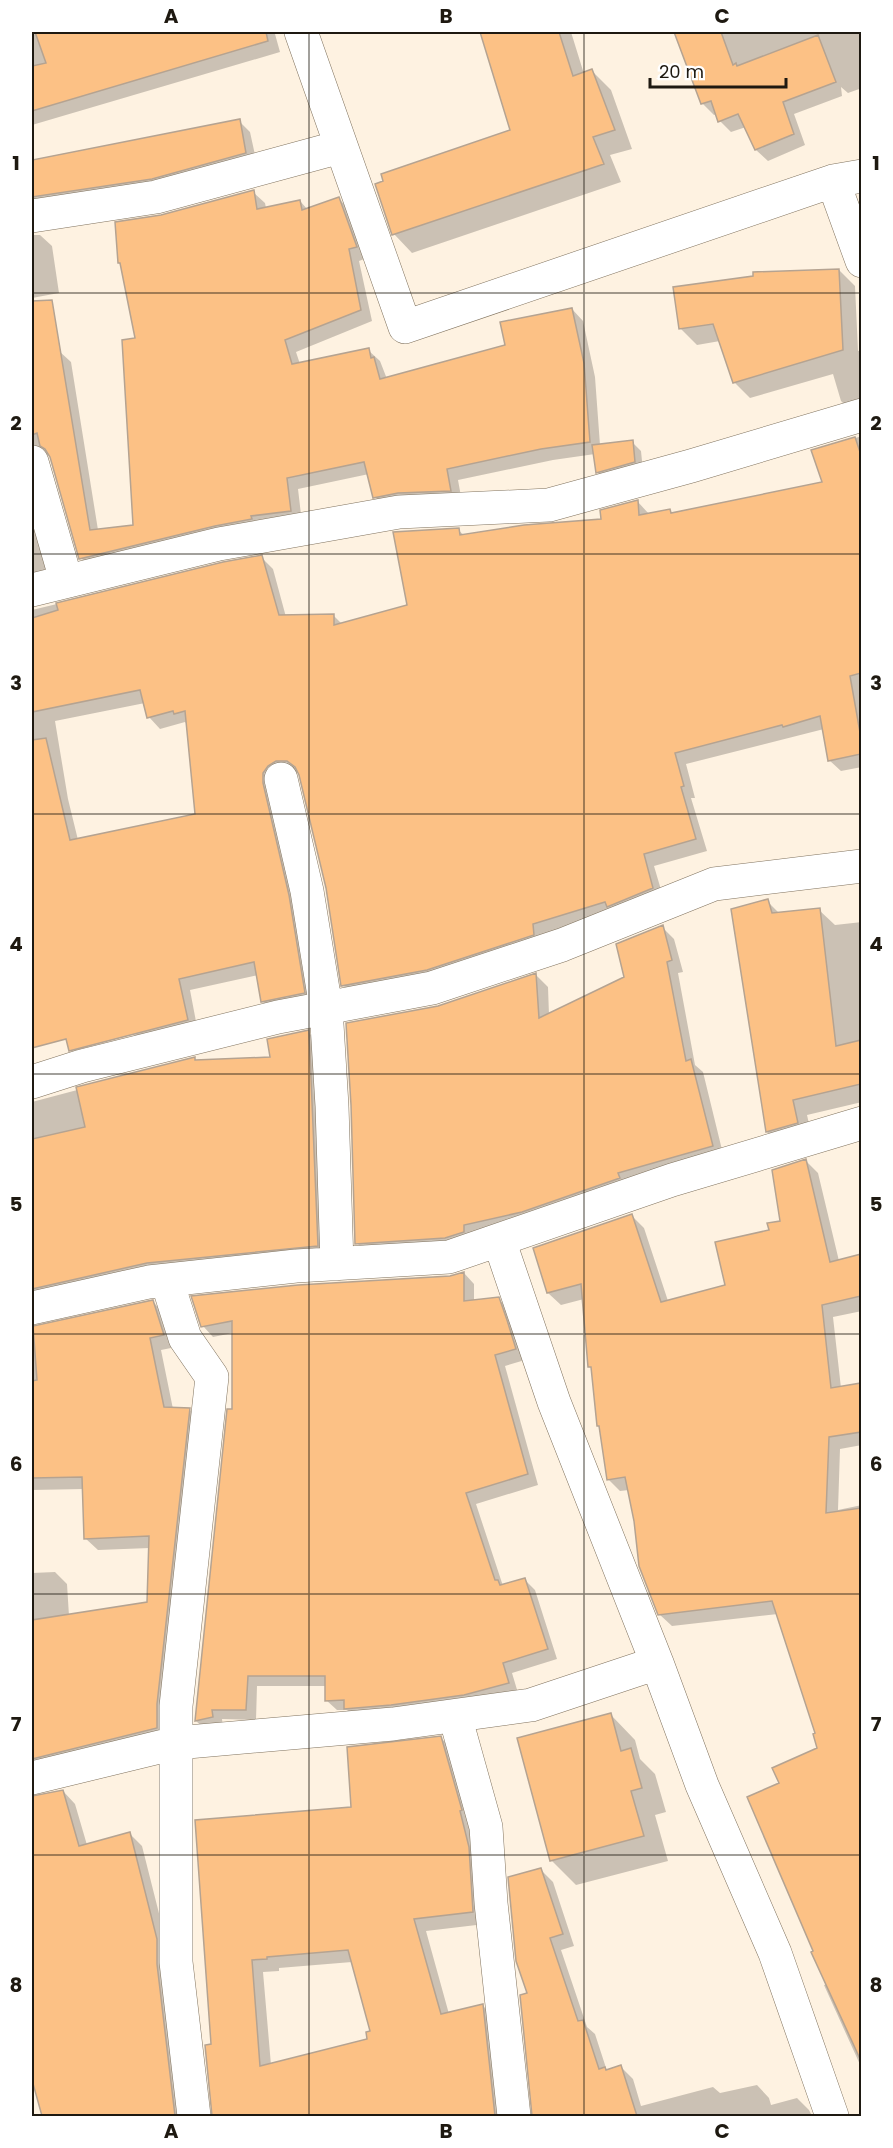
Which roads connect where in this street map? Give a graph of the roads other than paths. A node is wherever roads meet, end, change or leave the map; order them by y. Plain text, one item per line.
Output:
1 (301, 32) edge
2 (340, 147) junction
3 (847, 179) edge
4 (32, 216) edge
5 (861, 261) edge
6 (861, 415) edge
7 (32, 462) edge
8 (66, 580) junction
9 (32, 590) edge
10 (281, 779) dead end
11 (861, 866) edge
12 (326, 1008) junction
13 (32, 1082) edge
14 (861, 1124) edge
15 (499, 1240) junction
16 (338, 1264) junction
17 (167, 1281) junction
18 (32, 1308) edge
19 (657, 1663) junction
20 (455, 1716) junction
21 (176, 1743) junction
22 (32, 1778) edge
23 (194, 2116) edge
24 (514, 2116) edge
25 (832, 2116) edge

1 - 2 street
2 - 3 street
2 - 4 street
3 - 5 street
6 - 8 street
7 - 8 street
8 - 9 street
10 - 12 street
11 - 12 street
12 - 13 street
12 - 16 street
14 - 15 street
15 - 16 street
15 - 19 street
16 - 17 street
17 - 18 street
17 - 21 street
19 - 20 street
19 - 25 street
20 - 21 street
20 - 24 street
21 - 22 street
21 - 23 street

